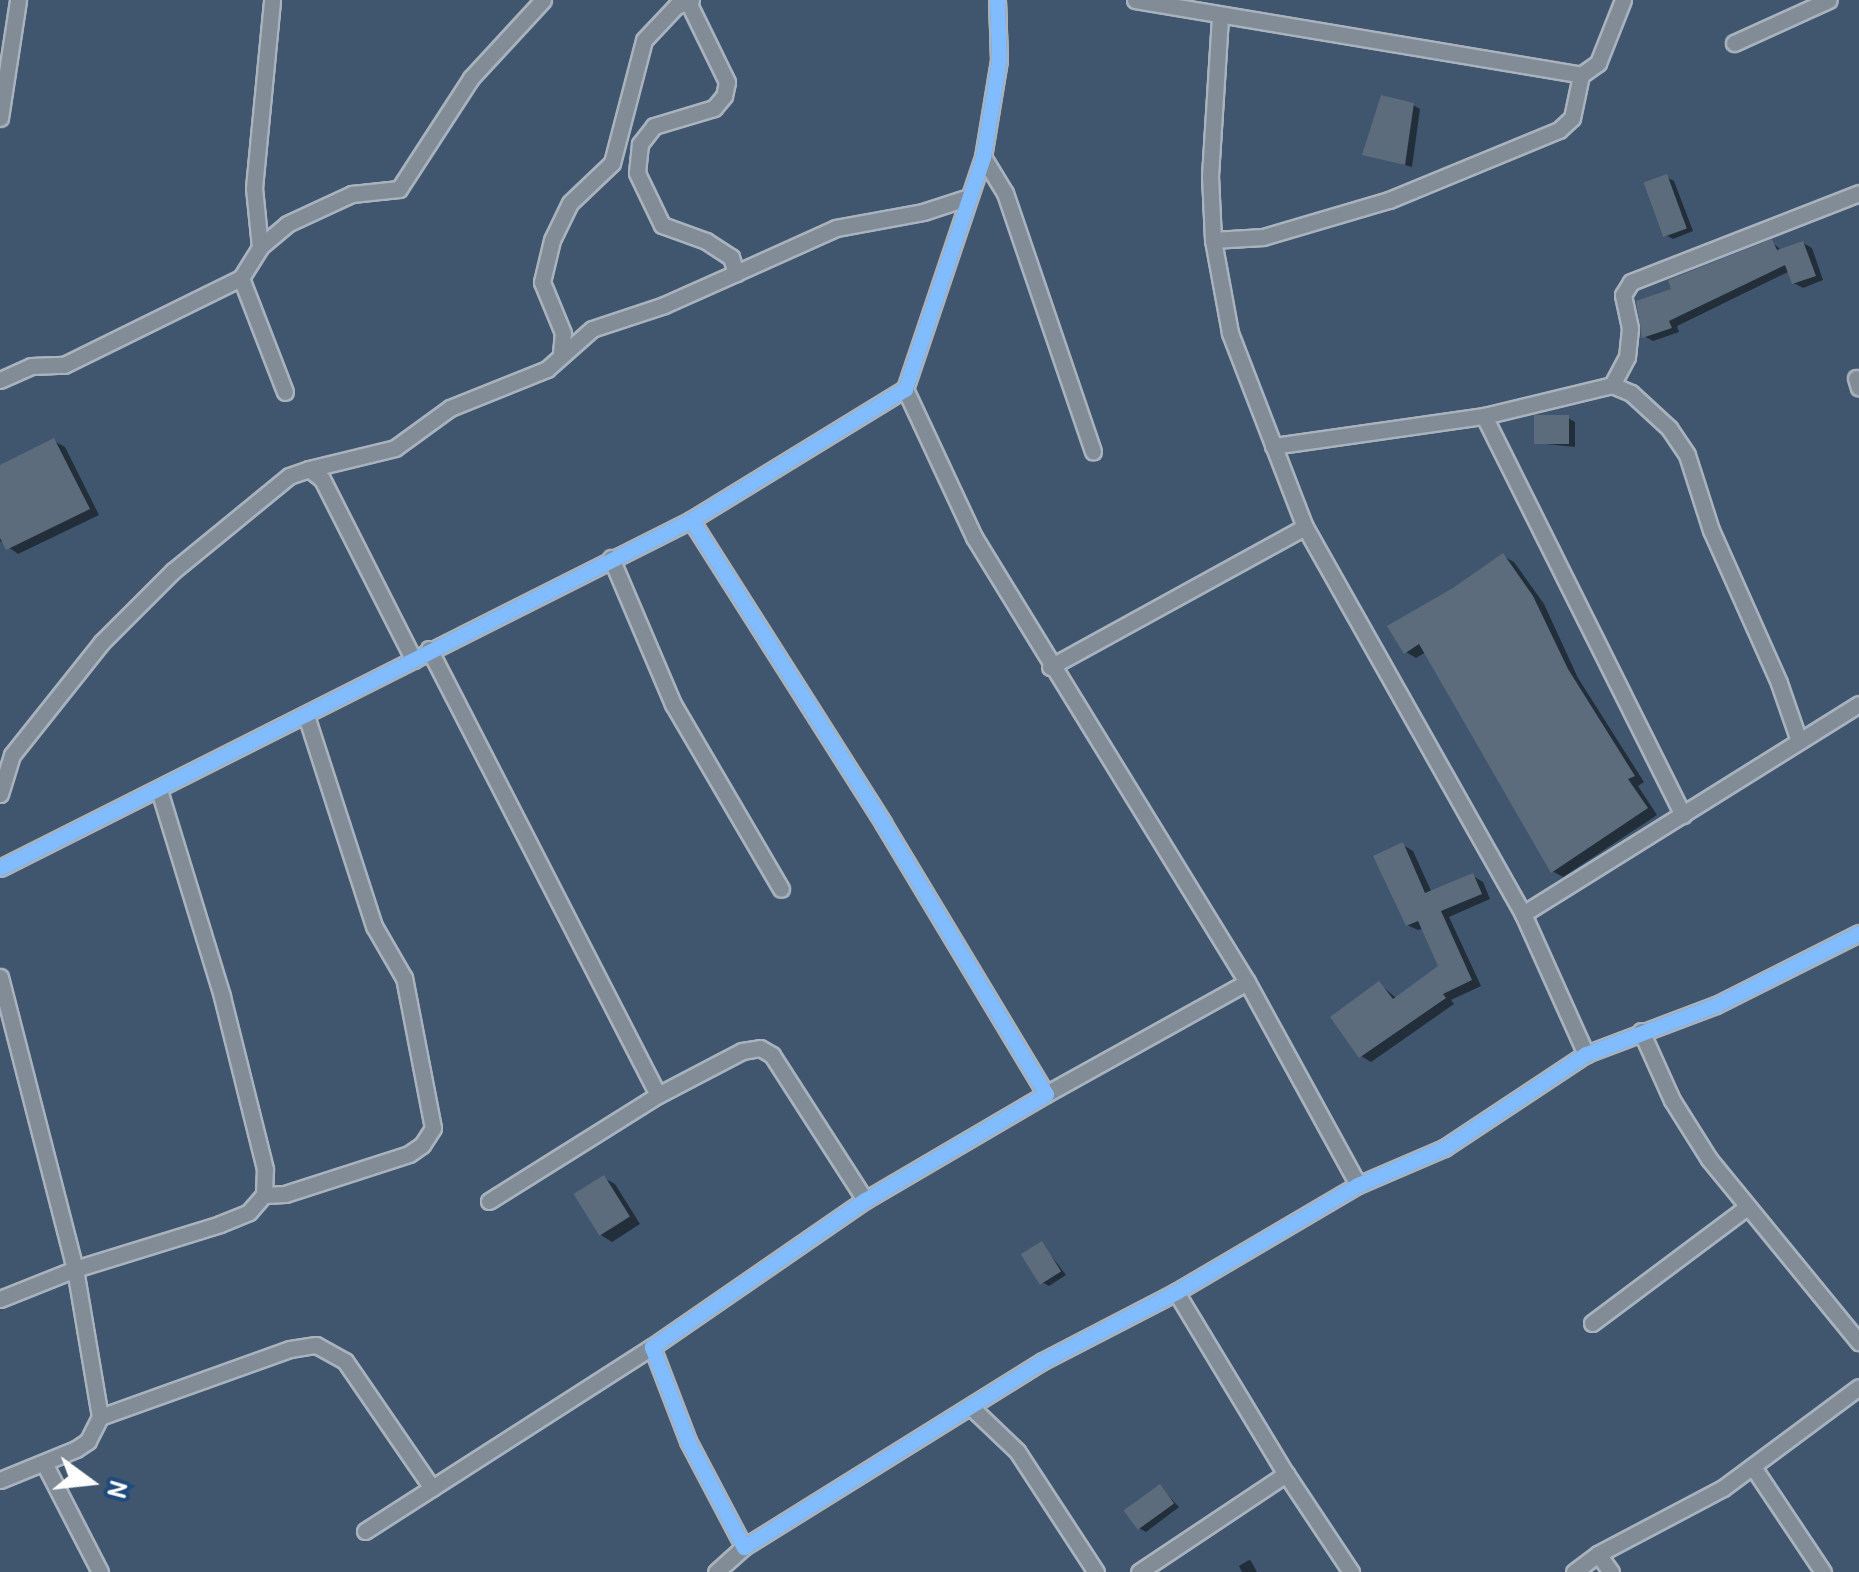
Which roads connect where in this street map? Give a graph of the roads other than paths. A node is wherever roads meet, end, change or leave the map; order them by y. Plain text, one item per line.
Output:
1 (18, 0) edge
2 (272, 0) edge
3 (543, 0) edge
4 (996, 0) edge
5 (1136, 0) edge
6 (1623, 0) edge
7 (1829, 0) edge
8 (680, 2) edge
9 (1220, 17) junction
10 (1734, 43) dead end
11 (1581, 75) junction
12 (0, 118) edge
13 (982, 157) junction
14 (1859, 193) edge
15 (969, 197) junction
16 (1213, 240) junction
17 (260, 247) junction
18 (736, 273) junction
19 (241, 278) junction
20 (560, 358) junction
21 (0, 380) edge
22 (1612, 385) junction
23 (905, 389) junction
24 (284, 392) dead end
25 (1484, 416) junction
26 (1273, 446) junction
27 (1093, 452) dead end
28 (309, 469) junction
29 (690, 520) junction
30 (1305, 527) junction
31 (611, 558) junction
32 (429, 648) junction
33 (414, 660) junction
34 (1050, 667) junction
35 (1859, 704) edge
36 (306, 716) junction
37 (1799, 741) junction
38 (158, 790) junction
39 (0, 794) edge
40 (1684, 816) junction
41 (0, 868) edge
42 (781, 889) dead end
43 (1523, 914) junction
44 (1859, 933) edge
45 (0, 977) edge
46 (1247, 982) junction
47 (1641, 1030) junction
48 (1586, 1054) junction
49 (1046, 1094) junction
50 (658, 1095) junction
51 (1358, 1185) junction
52 (264, 1195) junction
53 (865, 1200) junction
54 (490, 1201) dead end
55 (1746, 1208) junction
56 (76, 1269) junction
57 (1176, 1292) junction
58 (0, 1300) edge
59 (1592, 1324) dead end
60 (1859, 1342) edge
61 (652, 1347) junction
62 (1859, 1388) edge
63 (973, 1409) junction
64 (100, 1417) junction
65 (44, 1463) junction
66 (1753, 1467) junction
67 (1286, 1474) junction
68 (0, 1480) edge
69 (432, 1488) junction
70 (365, 1530) dead end
71 (744, 1547) junction
72 (1598, 1554) junction
73 (100, 1572) edge
74 (716, 1572) edge
75 (1096, 1572) edge
76 (1139, 1572) edge
77 (1350, 1572) edge
78 (1574, 1572) edge
79 (1610, 1572) edge
80 (1823, 1572) edge

1 - 12 street
2 - 17 street
3 - 17 street
4 - 13 street
5 - 9 street
6 - 11 street
7 - 10 street
8 - 18 street
8 - 20 street
9 - 11 street
9 - 16 street
11 - 16 street
13 - 15 street
13 - 27 street
14 - 22 street
15 - 18 street
15 - 23 street
16 - 26 street
17 - 19 street
18 - 20 street
19 - 21 street
19 - 24 street
20 - 28 street
22 - 25 street
22 - 37 street
23 - 29 street
23 - 34 street
25 - 26 street
25 - 40 street
26 - 30 street
28 - 33 street
28 - 39 street
29 - 31 street
29 - 49 street
30 - 34 street
30 - 43 street
31 - 32 street
31 - 42 street
32 - 33 street
32 - 50 street
33 - 36 street
34 - 46 street
35 - 37 street
36 - 38 street
36 - 52 street
37 - 40 street
38 - 41 street
38 - 52 street
40 - 43 street
43 - 48 street
44 - 47 street
45 - 56 street
46 - 49 street
46 - 51 street
47 - 48 street
47 - 55 street
48 - 51 street
49 - 53 street
50 - 53 street
50 - 54 street
51 - 57 street
52 - 56 street
53 - 61 street
55 - 59 street
55 - 60 street
56 - 58 street
56 - 64 street
57 - 63 street
57 - 67 street
61 - 69 street
61 - 71 street
62 - 66 street
63 - 71 street
63 - 75 street
64 - 65 street
64 - 69 street
65 - 68 street
65 - 73 street
66 - 72 street
66 - 80 street
67 - 76 street
67 - 77 street
69 - 70 street
71 - 74 street
72 - 78 street
72 - 79 street

